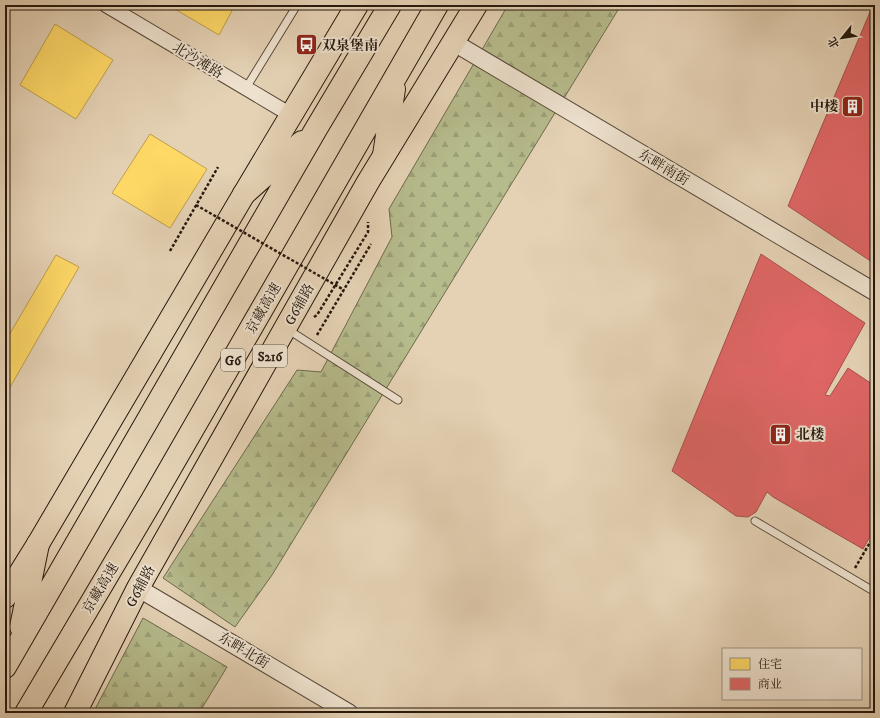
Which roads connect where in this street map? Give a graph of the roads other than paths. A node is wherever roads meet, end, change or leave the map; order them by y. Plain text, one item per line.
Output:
1 (106, 5) edge
2 (296, 5) edge
3 (357, 5) edge
4 (390, 5) edge
5 (437, 5) edge
6 (476, 5) edge
7 (453, 42) junction
8 (396, 76) junction
9 (246, 88) junction
10 (291, 115) junction
11 (316, 129) junction
12 (384, 155) junction
13 (244, 194) junction
14 (875, 292) edge
15 (286, 328) junction
16 (398, 400) dead end
17 (755, 521) dead end
18 (38, 544) junction
19 (138, 588) junction
20 (875, 592) edge
21 (5, 597) edge
22 (17, 646) junction
23 (5, 668) edge
24 (26, 713) edge
25 (74, 713) edge
26 (349, 713) edge

1 - 9 street, 北沙滩路
2 - 9 lane
3 - 10 main road
4 - 11 main road
5 - 8 main road, 京藏高速 / G6
6 - 7 main road, G6辅路 / S216
7 - 12 main road, G6辅路 / S216
7 - 14 street, 东畔南街
8 - 12 main road
8 - 24 main road, 京藏高速 / G6
9 - 10 street, 北沙滩路
10 - 13 main road
11 - 13 main road
11 - 22 main road
12 - 15 main road, G6辅路 / S216
13 - 18 main road
15 - 16 lane
15 - 19 main road, G6辅路 / S216
17 - 20 lane
18 - 21 main road
18 - 22 main road
19 - 25 main road, G6辅路 / S216
19 - 26 street, 东畔北街
22 - 23 main road

